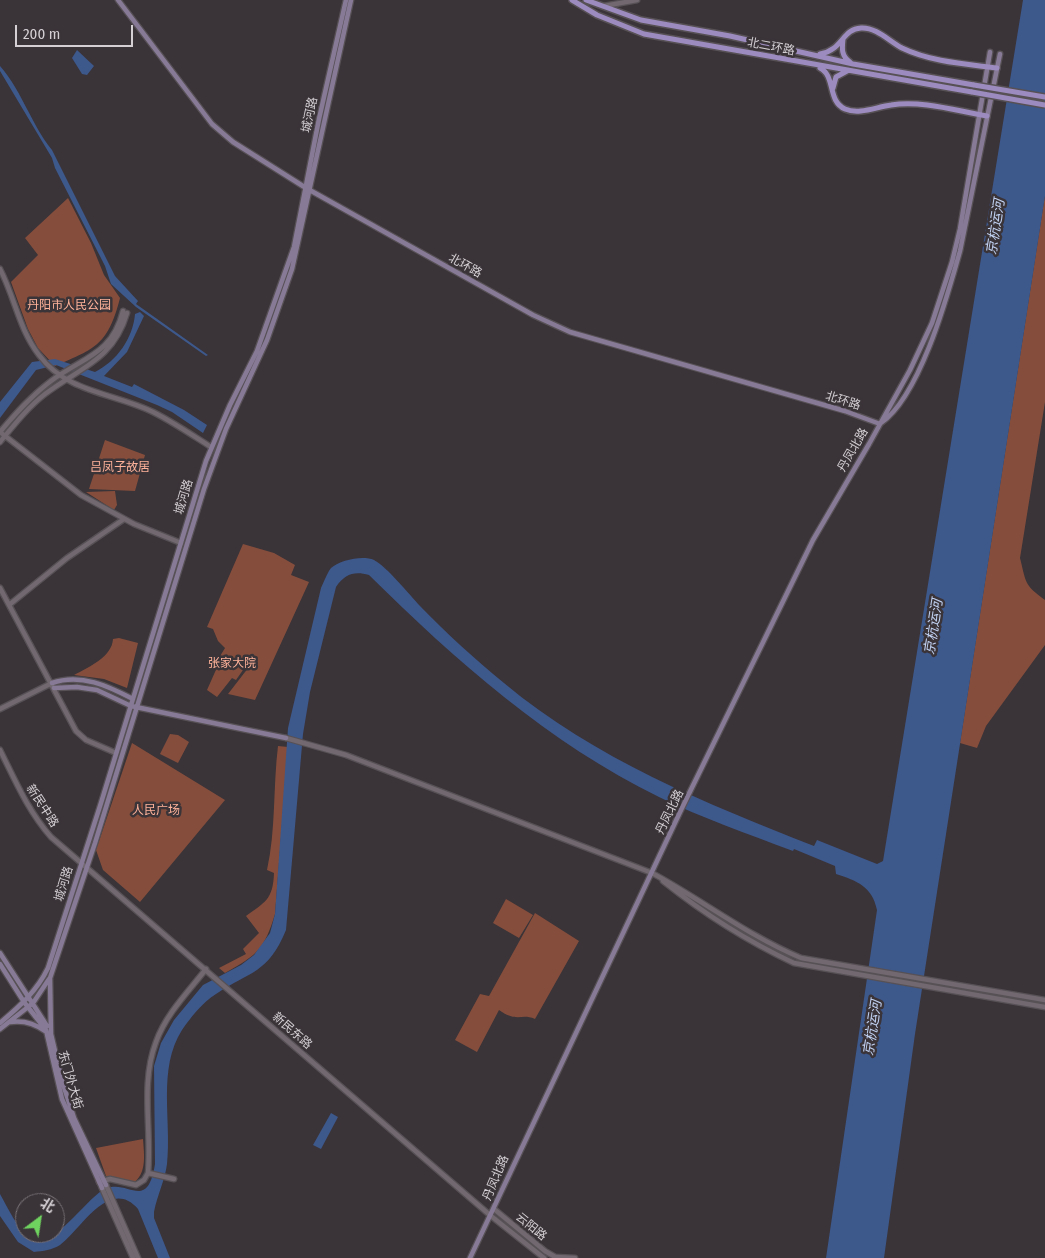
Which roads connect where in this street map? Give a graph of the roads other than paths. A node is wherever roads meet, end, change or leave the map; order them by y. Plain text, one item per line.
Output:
1 (118, 0) edge
2 (346, 0) edge
3 (351, 0) edge
4 (572, 0) edge
5 (586, 0) edge
6 (637, 0) edge
7 (602, 7) junction
8 (844, 38) junction
9 (990, 52) dead end
10 (1000, 54) dead end
11 (818, 55) junction
12 (854, 64) junction
13 (815, 65) junction
14 (987, 67) junction
15 (997, 68) junction
16 (850, 70) junction
17 (832, 93) junction
18 (1045, 97) edge
19 (1045, 105) edge
20 (979, 115) junction
21 (987, 116) junction
22 (307, 189) junction
23 (0, 270) edge
24 (59, 375) junction
25 (66, 380) junction
26 (880, 424) junction
27 (5, 436) junction
28 (0, 442) edge
29 (211, 447) junction
30 (124, 519) junction
31 (181, 543) junction
32 (0, 588) edge
33 (9, 605) junction
34 (52, 683) junction
35 (54, 688) junction
36 (133, 699) junction
37 (131, 706) junction
38 (137, 708) junction
39 (0, 709) edge
40 (286, 738) joint
41 (0, 750) edge
42 (116, 753) junction
43 (81, 862) junction
44 (86, 867) junction
45 (652, 872) junction
46 (0, 953) edge
47 (0, 964) edge
48 (206, 969) junction
49 (50, 978) junction
50 (29, 997) junction
51 (1045, 1000) edge
52 (24, 1002) junction
53 (31, 1005) junction
54 (1045, 1008) edge
55 (9, 1022) junction
56 (0, 1023) edge
57 (51, 1024) joint
58 (0, 1029) edge
59 (49, 1033) junction
60 (148, 1173) junction
61 (174, 1179) dead end
62 (103, 1184) junction
63 (112, 1205) junction
64 (494, 1209) junction
65 (491, 1216) junction
66 (567, 1252) dead end
67 (556, 1257) edge
68 (133, 1258) edge
69 (138, 1258) edge
70 (470, 1258) edge
71 (544, 1258) edge
72 (576, 1258) edge

1 - 22 main road, 北环路
2 - 22 main road, 城河路
3 - 22 main road, 城河路
4 - 13 main road, 北二环路
5 - 7 main road, 北二环路
6 - 7 street
7 - 11 main road, 北二环路
8 - 11 main road
8 - 12 main road
8 - 14 main road
9 - 14 main road
10 - 15 main road
11 - 12 main road, 北二环路
12 - 18 main road, 北二环路, bridge
13 - 16 main road, 北二环路
13 - 17 main road
14 - 15 main road
14 - 20 main road
15 - 21 main road
16 - 17 main road
16 - 19 main road, 北二环路, bridge
17 - 20 main road
20 - 21 main road
20 - 26 main road
21 - 26 main road
22 - 26 main road, 北环路
22 - 29 main road, 城河路
22 - 38 main road, 城河路
23 - 24 street
24 - 25 street
24 - 25 street
24 - 27 street
25 - 27 street
25 - 29 street
26 - 45 main road, 丹凤北路
27 - 28 street
27 - 30 street
29 - 31 main road, 城河路
30 - 31 street
30 - 33 street
31 - 36 main road, 城河路
32 - 33 street
33 - 34 street
34 - 35 street
34 - 36 main road
34 - 39 street
35 - 37 main road
35 - 42 street
36 - 37 main road, 城河路
37 - 38 main road
37 - 42 main road, 城河路
38 - 40 main road
38 - 44 main road, 城河路
40 - 45 street
41 - 43 street, 新民中路
42 - 43 main road, 城河路
43 - 44 street, 新民东路
43 - 50 main road, 城河路
44 - 48 street, 新民东路
44 - 49 main road, 城河路
45 - 51 street
45 - 54 street
45 - 64 main road, 丹凤北路
46 - 50 main road
47 - 52 main road
48 - 60 street
48 - 65 street, 新民东路
49 - 53 main road, 城河路
49 - 57 main road, 城河路
50 - 52 main road, 城河路
50 - 53 main road
52 - 53 main road
52 - 56 main road, 城河路
53 - 55 main road, 城河路
53 - 59 main road, 东门外大街
55 - 58 main road, 城河路
55 - 59 main road
57 - 59 main road, 东门外大街
59 - 62 main road, 东门外大街
60 - 61 street
60 - 62 street
62 - 63 street
63 - 68 street
63 - 69 street
64 - 65 main road, 丹凤北路
64 - 67 street, 云阳路
65 - 70 main road, 丹凤北路
65 - 71 street, 云阳路
66 - 72 street
67 - 72 street

